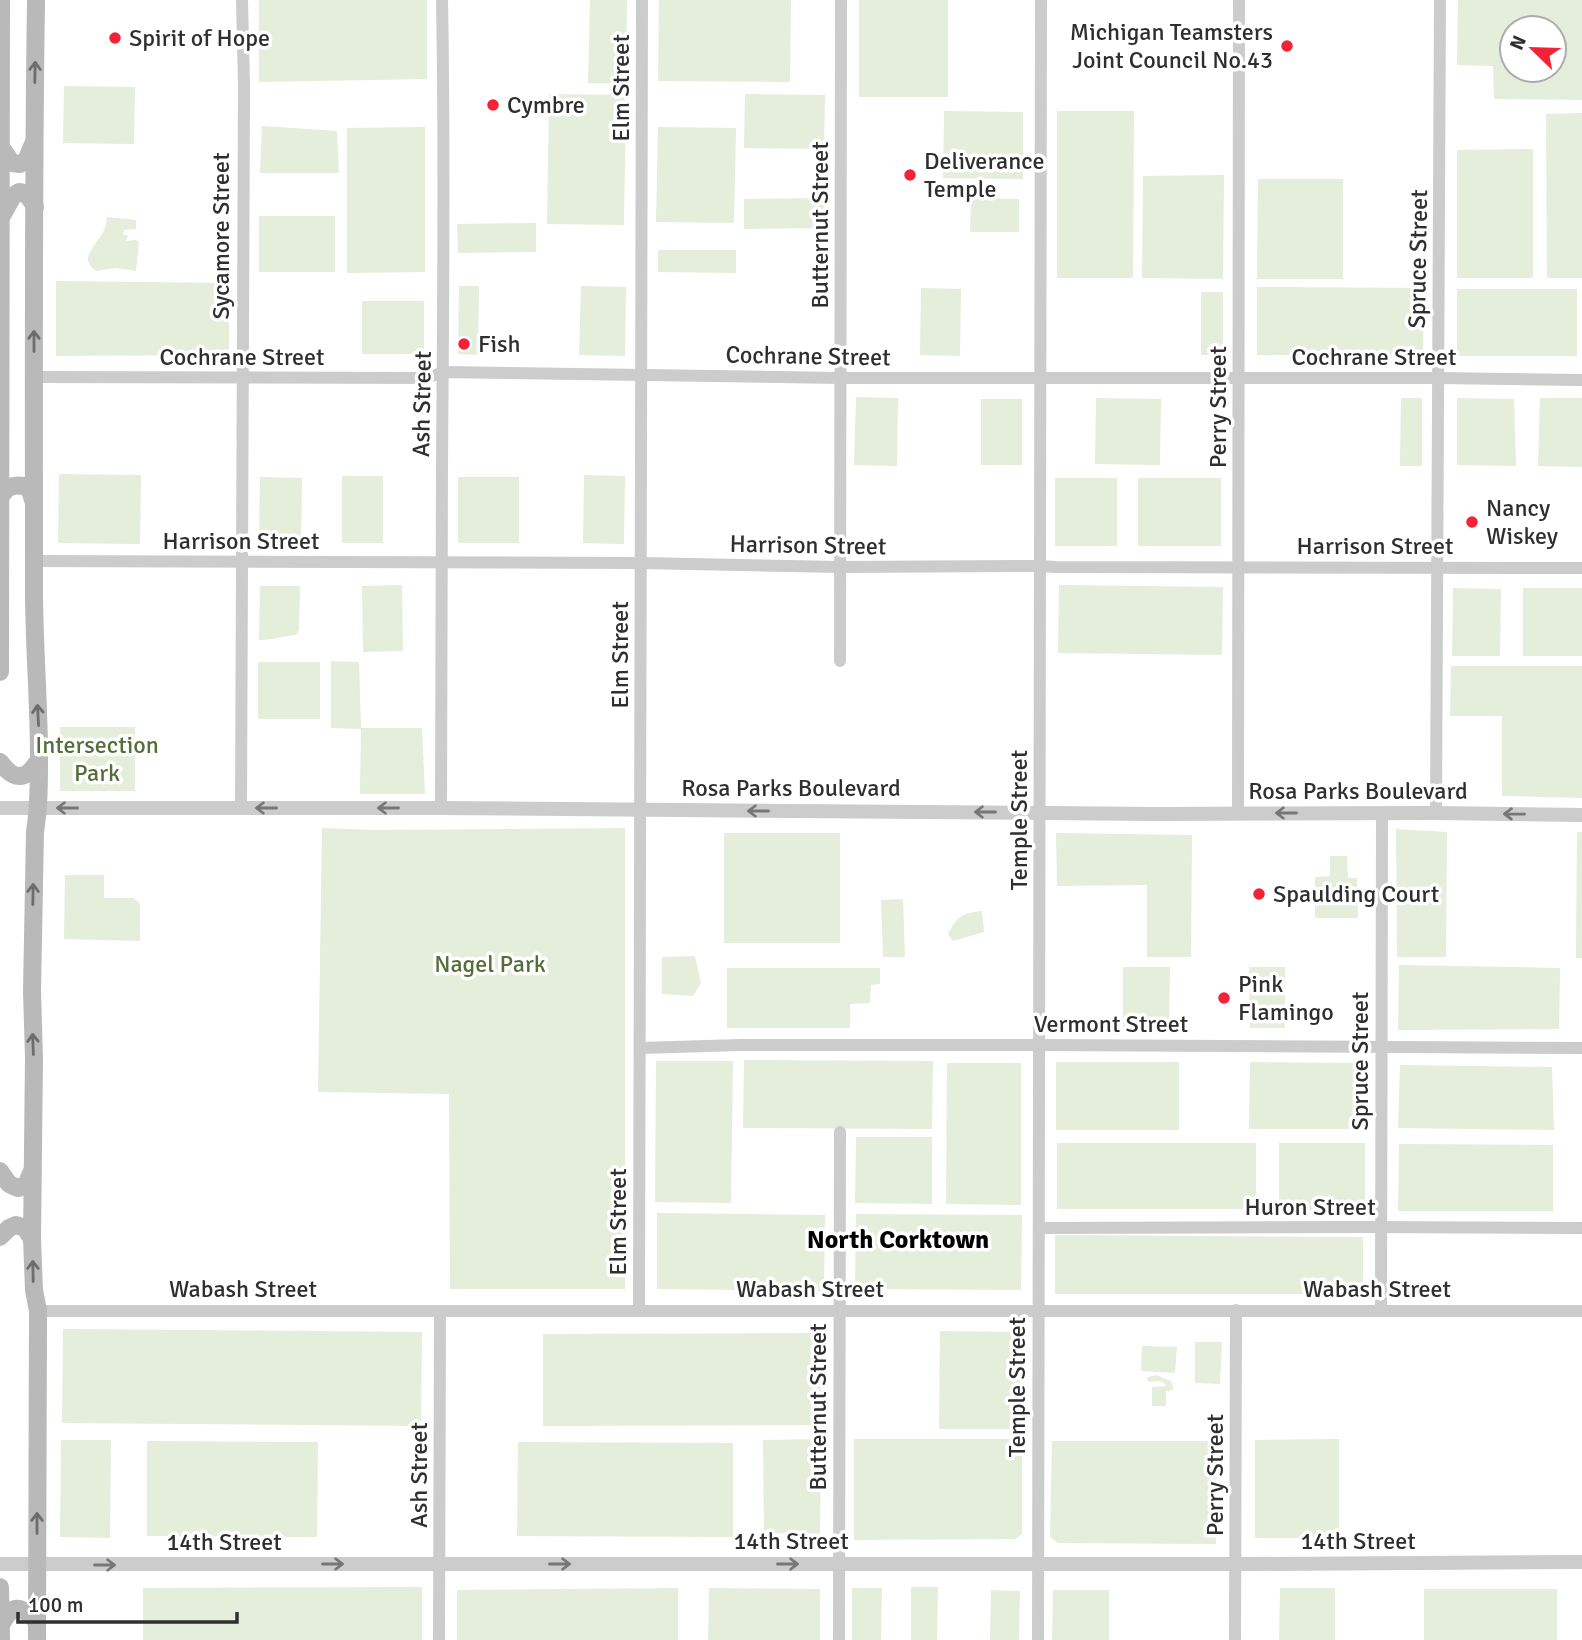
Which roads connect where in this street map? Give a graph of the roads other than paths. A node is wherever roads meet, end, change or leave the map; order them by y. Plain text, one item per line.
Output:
1 (1, 0) edge
2 (36, 0) edge
3 (242, 0) edge
4 (442, 0) edge
5 (642, 0) edge
6 (841, 0) edge
7 (1041, 0) edge
8 (1240, 0) edge
9 (1440, 0) edge
10 (34, 141) junction
11 (1, 147) edge
12 (35, 207) junction
13 (1, 217) edge
14 (0, 371) edge
15 (443, 372) junction
16 (641, 374) junction
17 (34, 377) junction
18 (841, 378) junction
19 (1041, 378) junction
20 (1239, 378) junction
21 (1438, 378) junction
22 (242, 379) junction
23 (1582, 380) edge
24 (34, 431) junction
25 (1, 442) edge
26 (0, 498) edge
27 (34, 503) junction
28 (0, 560) edge
29 (34, 561) junction
30 (241, 562) junction
31 (443, 564) junction
32 (641, 564) junction
33 (1040, 566) junction
34 (841, 567) junction
35 (1239, 567) junction
36 (1437, 567) junction
37 (1582, 568) edge
38 (840, 661) dead end
39 (0, 673) edge
40 (39, 760) junction
41 (0, 762) edge
42 (0, 808) edge
43 (39, 808) junction
44 (241, 808) junction
45 (441, 808) junction
46 (640, 810) junction
47 (1040, 812) junction
48 (1238, 813) junction
49 (1382, 813) junction
50 (1436, 813) junction
51 (1582, 815) edge
52 (1039, 1045) junction
53 (1381, 1046) junction
54 (640, 1048) junction
55 (1582, 1048) edge
56 (840, 1132) dead end
57 (0, 1171) edge
58 (32, 1171) junction
59 (1039, 1228) junction
60 (1381, 1228) junction
61 (1582, 1228) edge
62 (0, 1237) edge
63 (33, 1239) junction
64 (639, 1310) junction
65 (839, 1310) junction
66 (1038, 1310) junction
67 (1236, 1310) junction
68 (1381, 1310) junction
69 (38, 1311) junction
70 (440, 1311) junction
71 (1582, 1311) edge
72 (1582, 1562) edge
73 (0, 1564) edge
74 (37, 1564) junction
75 (440, 1564) junction
76 (839, 1564) junction
77 (1038, 1564) junction
78 (1236, 1564) junction
79 (0, 1587) edge
80 (37, 1621) junction
81 (1, 1625) edge
82 (1, 1640) edge
83 (37, 1640) edge
84 (439, 1640) edge
85 (838, 1640) edge
86 (1038, 1640) edge
87 (1235, 1640) edge

1 - 11 main road
10 -> 2 main road
3 - 22 street, Sycamore Street
4 - 15 street, Ash Street
5 - 16 street, Elm Street
6 - 18 street, Butternut Street
7 - 19 street, Temple Street
8 - 20 street, Perry Street
9 - 21 street, Spruce Street
10 - 11 main road
10 - 12 main road
11 - 13 main road
12 - 13 main road
17 -> 12 main road
13 - 14 main road
14 - 25 main road
15 - 16 street, Cochrane Street
15 - 22 street, Cochrane Street
15 - 31 street, Ash Street
16 - 18 street, Cochrane Street
16 - 32 street, Elm Street
17 - 22 street, Cochrane Street
17 - 24 main road
18 - 19 street, Cochrane Street
18 - 34 street, Butternut Street
19 - 20 street, Cochrane Street
19 - 33 street, Temple Street
20 - 21 street, Cochrane Street
20 - 35 street, Perry Street
21 - 23 street, Cochrane Street
21 - 36 street, Spruce Street
22 - 30 street, Sycamore Street
24 - 25 main road
24 - 27 main road
25 - 26 main road
26 - 27 main road
26 - 28 main road
27 - 29 main road
28 - 39 main road
29 - 30 street, Harrison Street
40 -> 29 main road
30 - 31 street, Harrison Street
30 - 44 street, Sycamore Street
31 - 32 street, Harrison Street
31 - 45 street, Ash Street
32 - 34 street, Harrison Street
32 - 46 street, Elm Street
33 - 34 street, Harrison Street
33 - 35 street, Harrison Street
33 - 47 street, Temple Street
34 - 38 street, Butternut Street
35 - 36 street, Harrison Street
35 - 48 street, Perry Street
36 - 37 street, Harrison Street
36 - 50 street, Spruce Street
40 - 41 main road
40 - 43 main road
42 - 43 street, Rosa Parks Boulevard
44 -> 43 street, Rosa Parks Boulevard
58 -> 43 main road
45 -> 44 street, Rosa Parks Boulevard
45 - 46 street, Rosa Parks Boulevard
47 -> 46 street, Rosa Parks Boulevard
46 - 54 street, Elm Street
47 - 48 street, Rosa Parks Boulevard
47 - 52 street, Temple Street
49 -> 48 street, Rosa Parks Boulevard
49 - 50 street, Rosa Parks Boulevard
49 - 53 street, Spruce Street
51 -> 50 street, Rosa Parks Boulevard
52 - 53 street, Vermont Street
52 - 54 street, Vermont Street
52 - 59 street, Temple Street
53 - 55 street, Vermont Street
53 - 60 street, Spruce Street
54 - 64 street, Elm Street
56 - 65 street, Butternut Street
57 - 58 main road
58 - 63 main road
59 - 60 street, Huron Street
59 - 66 street, Temple Street
60 - 61 street, Huron Street
60 - 68 street, Spruce Street
62 - 63 main road
69 -> 63 main road
64 - 65 street, Wabash Street
64 - 70 street, Wabash Street
65 - 66 street, Wabash Street
65 - 76 street, Butternut Street
66 - 67 street, Wabash Street
66 - 77 street, Temple Street
67 - 68 street, Wabash Street
67 - 78 street, Perry Street
68 - 71 street, Wabash Street
69 - 70 street, Wabash Street
74 -> 69 main road
70 - 75 street, Ash Street
72 - 78 street, 14th Street
73 - 74 street, 14th Street
74 -> 75 street, 14th Street
74 - 80 main road
75 -> 76 street, 14th Street
75 - 84 street, Ash Street
76 - 77 street, 14th Street
76 - 85 street, Butternut Street
77 - 78 street, 14th Street
77 - 86 street, Temple Street
78 - 87 street, Perry Street
79 - 81 main road
80 - 81 main road
80 - 83 main road
81 - 82 main road

